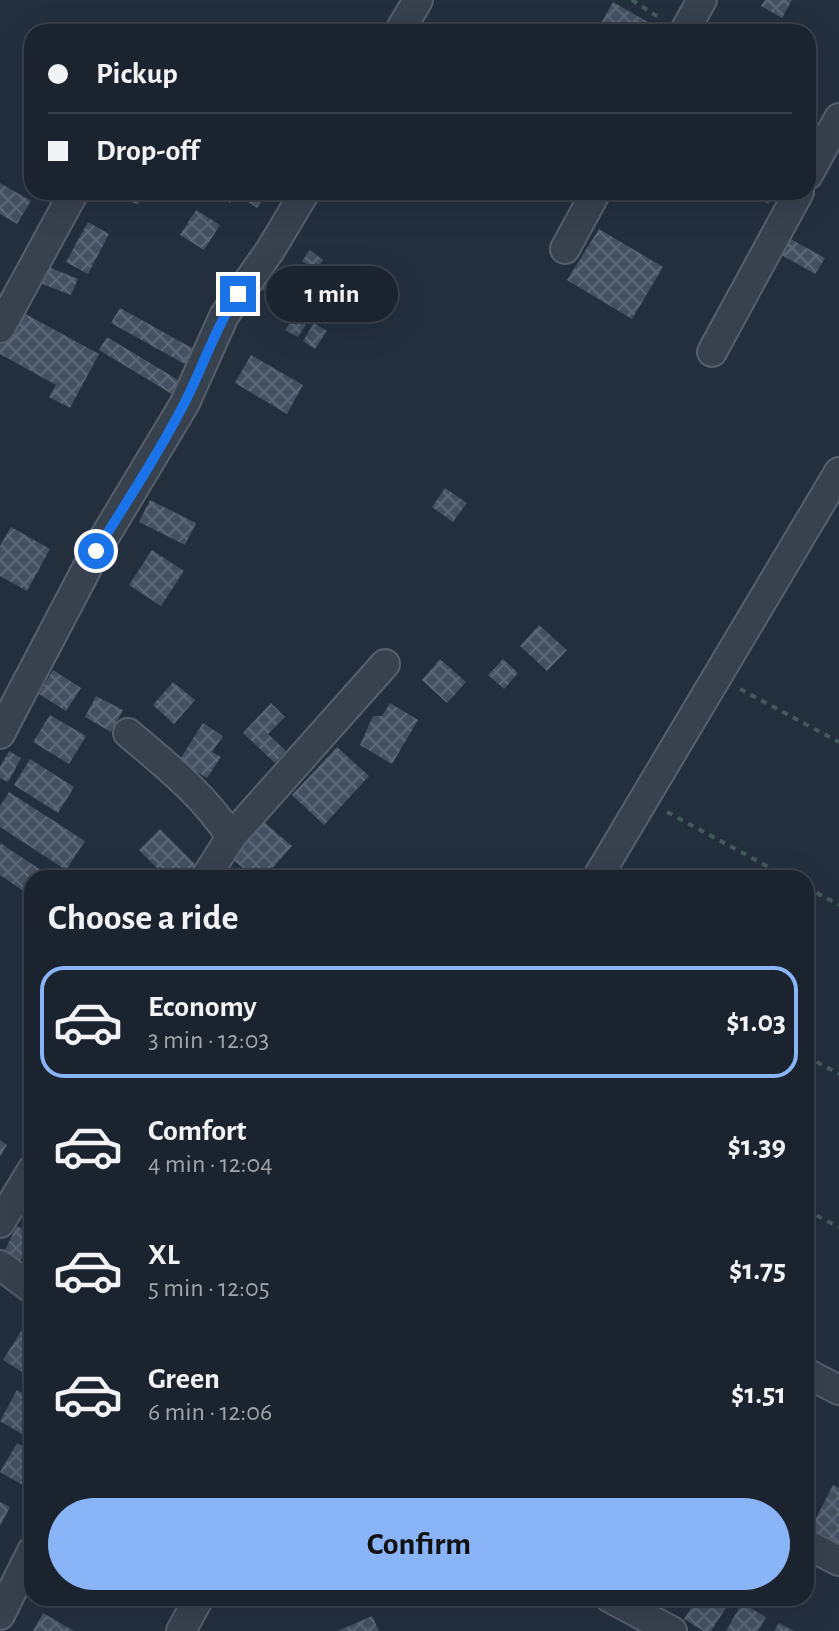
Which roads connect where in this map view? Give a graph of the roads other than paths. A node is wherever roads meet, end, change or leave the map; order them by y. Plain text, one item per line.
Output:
1 (418, 0) edge
2 (702, 0) edge
3 (404, 24) edge
4 (678, 24) edge
5 (839, 118) edge
6 (816, 160) edge
7 (70, 200) edge
8 (300, 200) edge
9 (592, 200) edge
10 (795, 200) edge
11 (565, 249) dead end
12 (0, 328) edge
13 (712, 352) dead end
14 (836, 483) edge
15 (385, 664) dead end
16 (128, 733) dead end
17 (0, 734) edge
18 (231, 837) junction
19 (210, 870) edge
20 (602, 870) edge
21 (24, 1183) edge
22 (0, 1223) edge
23 (0, 1265) edge
24 (24, 1283) edge
25 (814, 1377) edge
26 (839, 1390) edge
27 (814, 1548) edge
28 (839, 1561) edge
29 (24, 1567) edge
30 (195, 1606) edge
31 (623, 1606) edge
32 (0, 1615) edge
33 (659, 1629) edge
34 (181, 1631) edge

1 - 3 street
2 - 4 street
5 - 6 street
7 - 12 street
8 - 17 street
9 - 11 street
10 - 13 street
14 - 20 street
15 - 18 street
16 - 18 street
18 - 19 street
21 - 22 street
23 - 24 street
25 - 26 street
27 - 28 street
29 - 32 street
30 - 34 street
31 - 33 street

